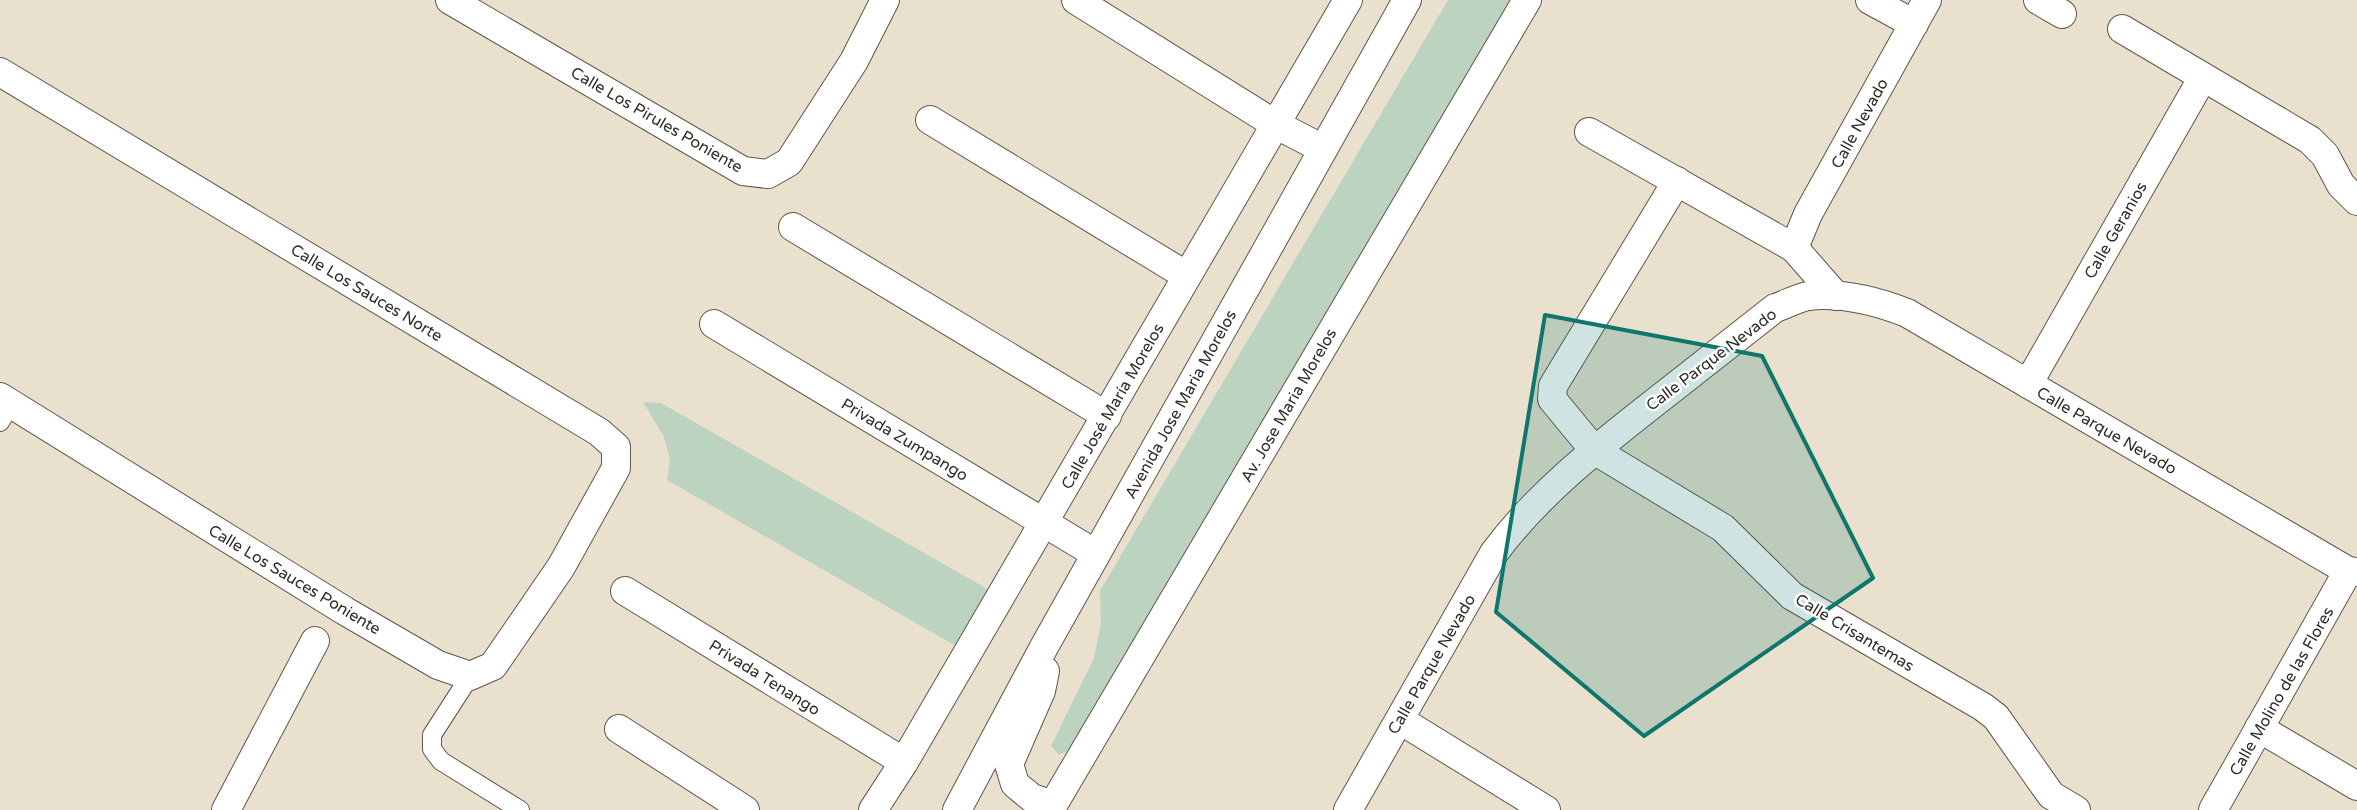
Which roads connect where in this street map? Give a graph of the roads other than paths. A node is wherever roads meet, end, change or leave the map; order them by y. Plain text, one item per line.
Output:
1 (450, 0) edge
2 (885, 0) edge
3 (1076, 0) edge
4 (1348, 0) edge
5 (1407, 0) edge
6 (1527, 0) edge
7 (1870, 0) edge
8 (1928, 0) edge
9 (2038, 0) edge
10 (2062, 14) dead end
11 (1914, 24) junction
12 (2122, 29) dead end
13 (0, 72) edge
14 (2203, 77) junction
15 (930, 120) dead end
16 (1275, 124) junction
17 (1589, 132) dead end
18 (1323, 150) junction
19 (1678, 181) junction
20 (2357, 201) edge
21 (792, 227) dead end
22 (1794, 248) junction
23 (1187, 276) junction
24 (1836, 296) junction
25 (714, 324) dead end
26 (2028, 384) junction
27 (4, 408) edge
28 (1107, 416) junction
29 (1594, 450) junction
30 (1044, 522) junction
31 (1096, 554) junction
32 (2353, 572) edge
33 (625, 592) dead end
34 (315, 641) dead end
35 (1044, 647) junction
36 (470, 676) junction
37 (1400, 720) junction
38 (2259, 728) junction
39 (619, 729) dead end
40 (904, 762) junction
41 (2357, 786) edge
42 (1051, 807) edge
43 (226, 810) edge
44 (520, 810) edge
45 (746, 810) edge
46 (873, 810) edge
47 (957, 810) edge
48 (1348, 810) edge
49 (1546, 810) edge
50 (2076, 810) edge
51 (2213, 810) edge

1 - 2 street, Calle Los Pirules Poniente
3 - 16 street
4 - 16 street, Calle José María Morelos
5 - 18 street, Avenida Jose Maria Morelos
6 - 42 street, Av. Jose Maria Morelos
7 - 11 street
8 - 11 street, Calle Nevado
9 - 10 street
11 - 22 street, Calle Nevado
12 - 14 street
13 - 36 street, Calle Los Sauces Norte
14 - 20 street
14 - 26 street, Calle Geranios
15 - 23 street
16 - 18 street
16 - 23 street, Calle José María Morelos
17 - 19 street
18 - 31 street, Avenida Jose Maria Morelos
19 - 22 street
19 - 29 street, Calle Crisantemas
21 - 28 street
22 - 24 street
23 - 28 street, Calle José María Morelos
24 - 26 street, Calle Parque Nevado
24 - 29 street, Calle Parque Nevado
25 - 30 street, Privada Zumpango
26 - 32 street, Calle Parque Nevado
27 - 36 street, Calle Los Sauces Poniente
28 - 30 street, Calle José María Morelos
29 - 37 street, Calle Parque Nevado
29 - 50 street, Calle Crisantemas
30 - 31 street, Privada Zumpango
30 - 40 street, Calle José María Morelos
31 - 35 street, Avenida Jose Maria Morelos
32 - 38 street, Calle Molino de las Flores
33 - 40 street, Privada Tenango
34 - 43 street
35 - 42 street
35 - 47 street, Avenida Jose Maria Morelos
36 - 44 lane
37 - 48 street, Calle Parque Nevado
37 - 49 street
38 - 41 street
38 - 51 street, Calle Molino de las Flores
39 - 45 street
40 - 46 street, Calle José María Morelos

